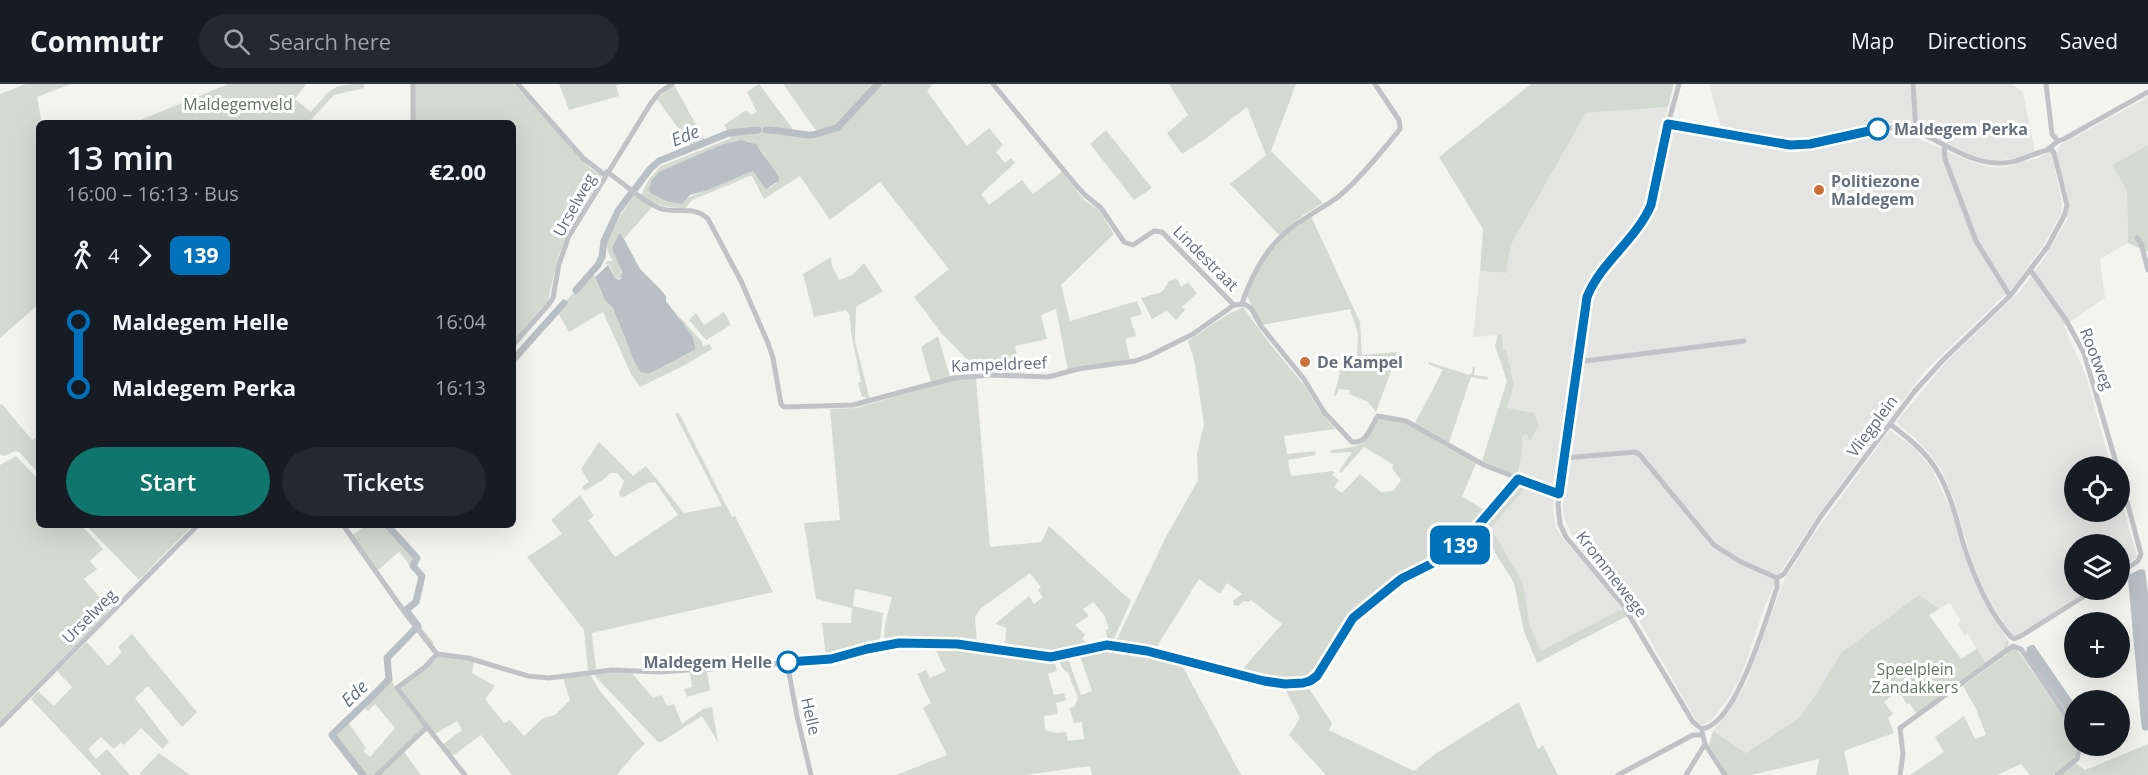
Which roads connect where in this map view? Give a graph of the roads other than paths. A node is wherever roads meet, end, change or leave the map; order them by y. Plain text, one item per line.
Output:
1 (413, 84) edge
2 (518, 84) edge
3 (672, 84) edge
4 (993, 84) edge
5 (1375, 84) edge
6 (1679, 84) edge
7 (1913, 84) edge
8 (2046, 84) edge
9 (2148, 92) edge
10 (413, 120) edge
11 (1668, 124) junction
12 (1916, 132) junction
13 (2058, 141) junction
14 (1944, 146) junction
15 (2050, 150) junction
16 (606, 174) junction
17 (2137, 238) dead end
18 (2148, 270) edge
19 (2031, 271) junction
20 (2010, 296) junction
21 (1242, 303) junction
22 (1234, 305) junction
23 (1744, 341) dead end
24 (516, 342) edge
25 (1577, 362) junction
26 (1890, 424) junction
27 (2114, 456) edge
28 (1564, 458) junction
29 (1518, 479) junction
30 (1559, 494) junction
31 (2130, 507) edge
32 (195, 528) edge
33 (345, 528) edge
34 (2145, 554) edge
35 (2130, 566) edge
36 (1777, 578) junction
37 (2078, 600) edge
38 (437, 654) junction
39 (787, 662) junction
40 (2064, 713) edge
41 (0, 725) edge
42 (427, 727) junction
43 (1702, 732) junction
44 (1705, 744) junction
45 (2078, 756) edge
46 (377, 775) edge
47 (465, 775) edge
48 (812, 775) edge
49 (1618, 775) edge
50 (1686, 775) edge
51 (1725, 775) edge
52 (1900, 775) edge
53 (2057, 775) edge

1 - 10 street
2 - 16 street
3 - 16 street, Urselweg
4 - 22 street, Lindestraat
5 - 21 street
6 - 11 street, Krommewege
7 - 12 street
8 - 13 street
9 - 13 street
11 - 12 street
11 - 25 street, Krommewege
12 - 14 street
13 - 15 street
14 - 15 street
14 - 20 street
15 - 19 street, Vliegplein
16 - 22 street, Kampeldreef
16 - 24 street, Urselweg
17 - 18 street
19 - 20 street, Vliegplein
19 - 27 street, Rootweg
20 - 26 street, Vliegplein
21 - 22 street, Lindestraat
21 - 29 street, Lindestraat
23 - 25 street
25 - 28 street, Krommewege
26 - 36 street, Vliegplein
26 - 37 street
28 - 30 street, Krommewege
28 - 36 street
29 - 30 street, Lindestraat
29 - 39 street
30 - 43 street, Krommewege
31 - 34 street
32 - 41 street, Urselweg
33 - 38 street
34 - 35 street
36 - 43 street, Vliegplein
38 - 39 street
38 - 42 street
39 - 48 street, Helle
40 - 52 street
42 - 46 street
42 - 47 street
43 - 44 street
43 - 49 street
44 - 50 street
44 - 51 street
45 - 53 street

